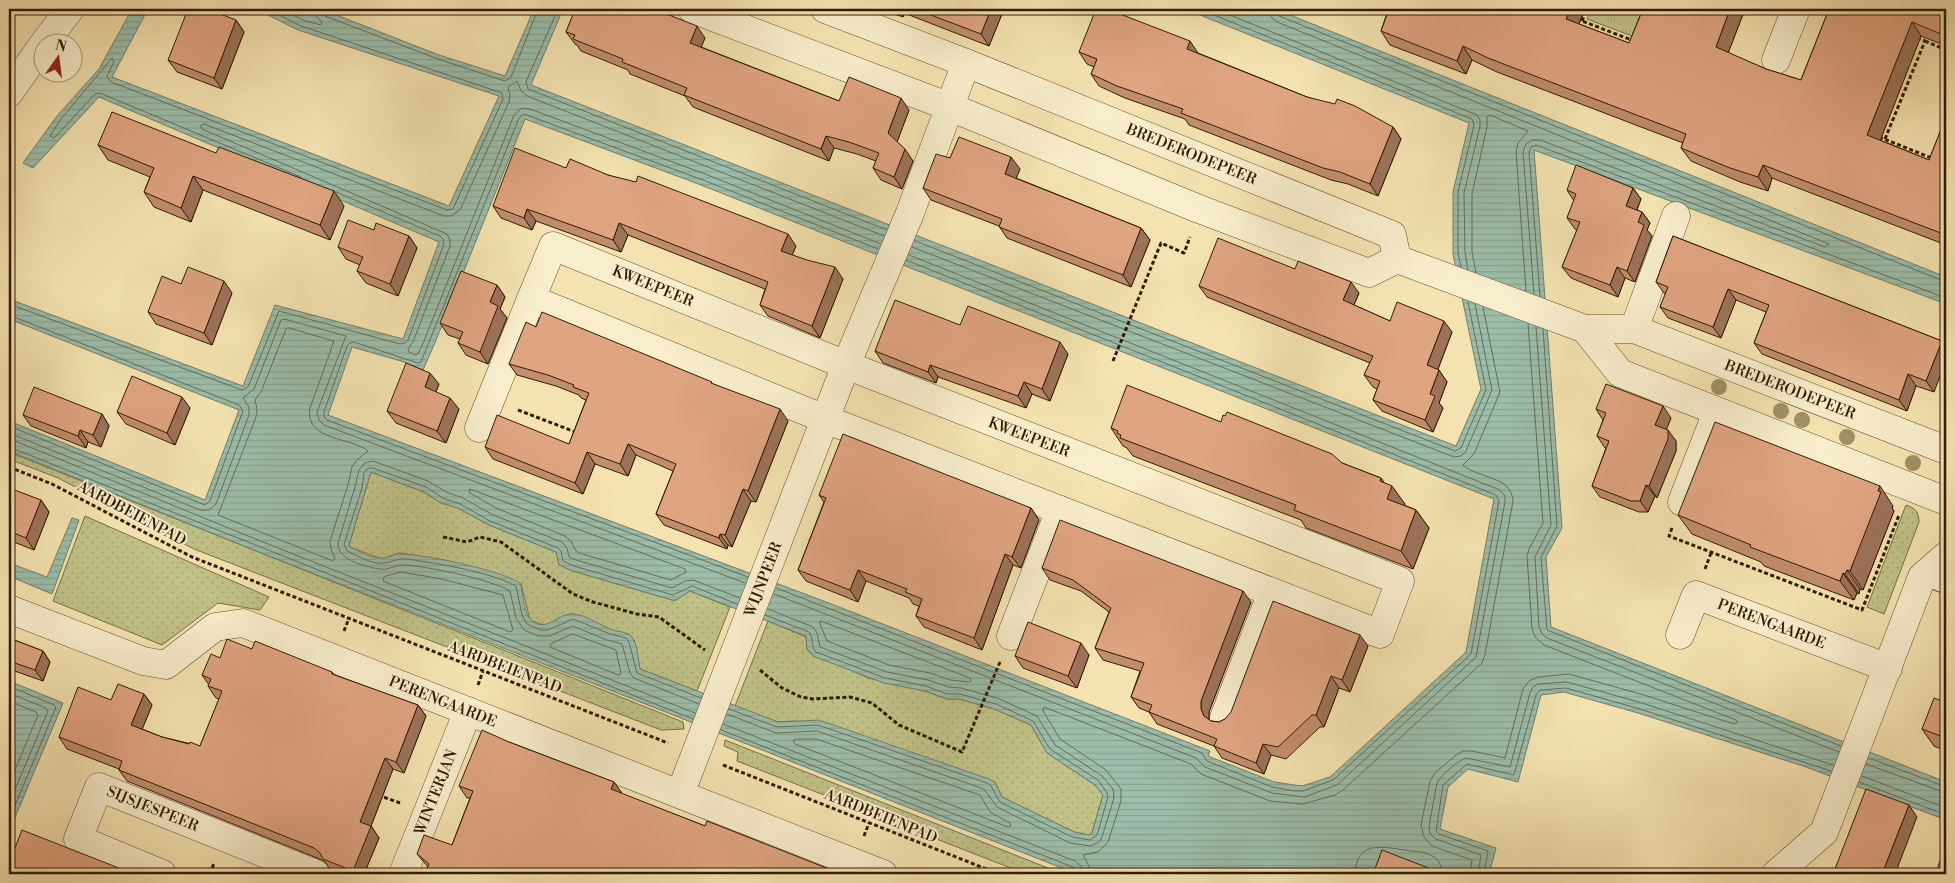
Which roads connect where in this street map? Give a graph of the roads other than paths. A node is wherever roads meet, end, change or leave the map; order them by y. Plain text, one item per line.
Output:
1 (70, 9) edge
2 (692, 9) edge
3 (825, 9) edge
4 (1796, 9) edge
5 (53, 32) edge
6 (32, 60) edge
7 (1776, 60) dead end
8 (966, 63) junction
9 (9, 92) edge
10 (950, 108) junction
11 (1676, 216) dead end
12 (1398, 259) junction
13 (532, 299) junction
14 (1575, 325) junction
15 (1634, 329) junction
16 (846, 365) junction
17 (1716, 412) junction
18 (825, 419) junction
19 (479, 428) dead end
20 (1946, 450) edge
21 (1946, 501) edge
22 (1682, 502) edge
23 (1060, 510) junction
24 (1946, 556) edge
25 (1934, 581) edge
26 (1272, 592) junction
27 (9, 609) edge
28 (1011, 636) dead end
29 (1680, 636) dead end
30 (1888, 668) junction
31 (468, 711) junction
32 (1224, 718) edge
33 (680, 794) junction
34 (162, 874) edge
35 (316, 874) edge
36 (403, 874) edge
37 (883, 874) edge
38 (1776, 874) edge

1 - 5 street
2 - 10 street
3 - 8 street, BREDERODEPEER
4 - 7 street
6 - 9 street
8 - 10 street
8 - 12 street, BREDERODEPEER
10 - 12 street
10 - 16 street
11 - 15 street
12 - 14 street, BREDERODEPEER
13 - 16 street, KWEEPEER
13 - 18 street, KWEEPEER
13 - 19 street, KWEEPEER
14 - 15 street, BREDERODEPEER
14 - 17 street
15 - 20 street, BREDERODEPEER
16 - 18 street, WIJNPEER
16 - 26 street, KWEEPEER
17 - 21 street
17 - 22 street
18 - 23 street, KWEEPEER
18 - 33 street, WIJNPEER
23 - 26 street, KWEEPEER
23 - 28 street
24 - 25 street
25 - 30 street
26 - 32 street
27 - 31 street, PERENGAARDE
29 - 30 street, PERENGAARDE
30 - 38 street
31 - 33 street, PERENGAARDE
31 - 36 street, WINTERJAN
33 - 37 street, PERENGAARDE
34 - 35 street, SIJSJESPEER

